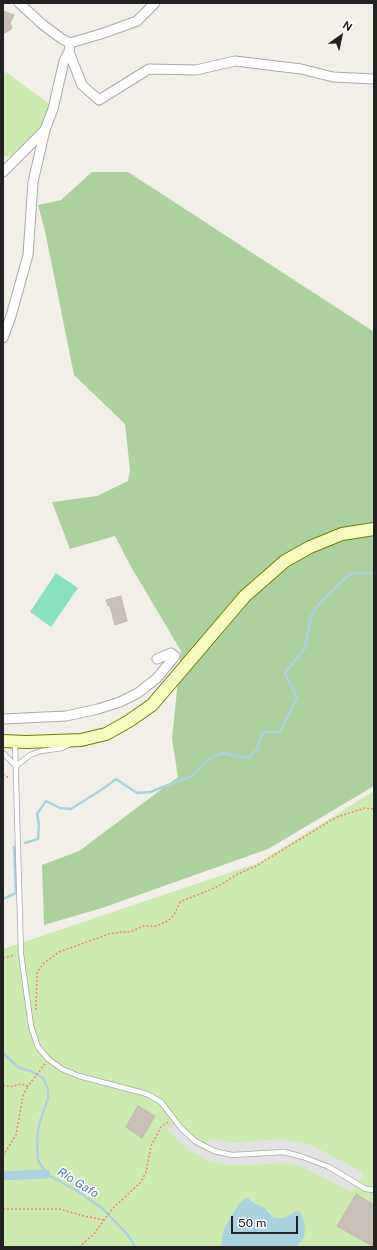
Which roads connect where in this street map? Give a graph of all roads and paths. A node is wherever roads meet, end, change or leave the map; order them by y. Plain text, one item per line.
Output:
1 (19, 3) edge
2 (155, 3) edge
3 (69, 47) junction
4 (374, 79) edge
5 (45, 130) junction
6 (3, 172) edge
7 (3, 338) edge
8 (374, 529) edge
9 (157, 659) dead end
10 (3, 719) edge
11 (81, 740) junction
12 (9, 742) edge
13 (3, 753) edge
14 (16, 766) junction
15 (374, 809) edge
16 (21, 954) junction
17 (3, 958) edge
18 (30, 1018) junction
19 (41, 1070) dead end
20 (3, 1085) edge
21 (28, 1086) junction
22 (174, 1118) junction
23 (3, 1156) edge
24 (374, 1190) edge
25 (3, 1209) edge
26 (104, 1220) junction
27 (79, 1247) edge

1 - 3 street
2 - 3 street
3 - 4 street
3 - 5 street
5 - 6 street
5 - 7 street
8 - 11 street
9 - 10 street
11 - 12 street
11 - 14 lane
12 - 14 lane
13 - 14 lane
14 - 16 lane
15 - 18 path
16 - 17 path
16 - 18 lane
18 - 22 lane
19 - 21 path
20 - 21 path
21 - 23 path
22 - 24 lane
22 - 26 path
25 - 26 path
26 - 27 path

